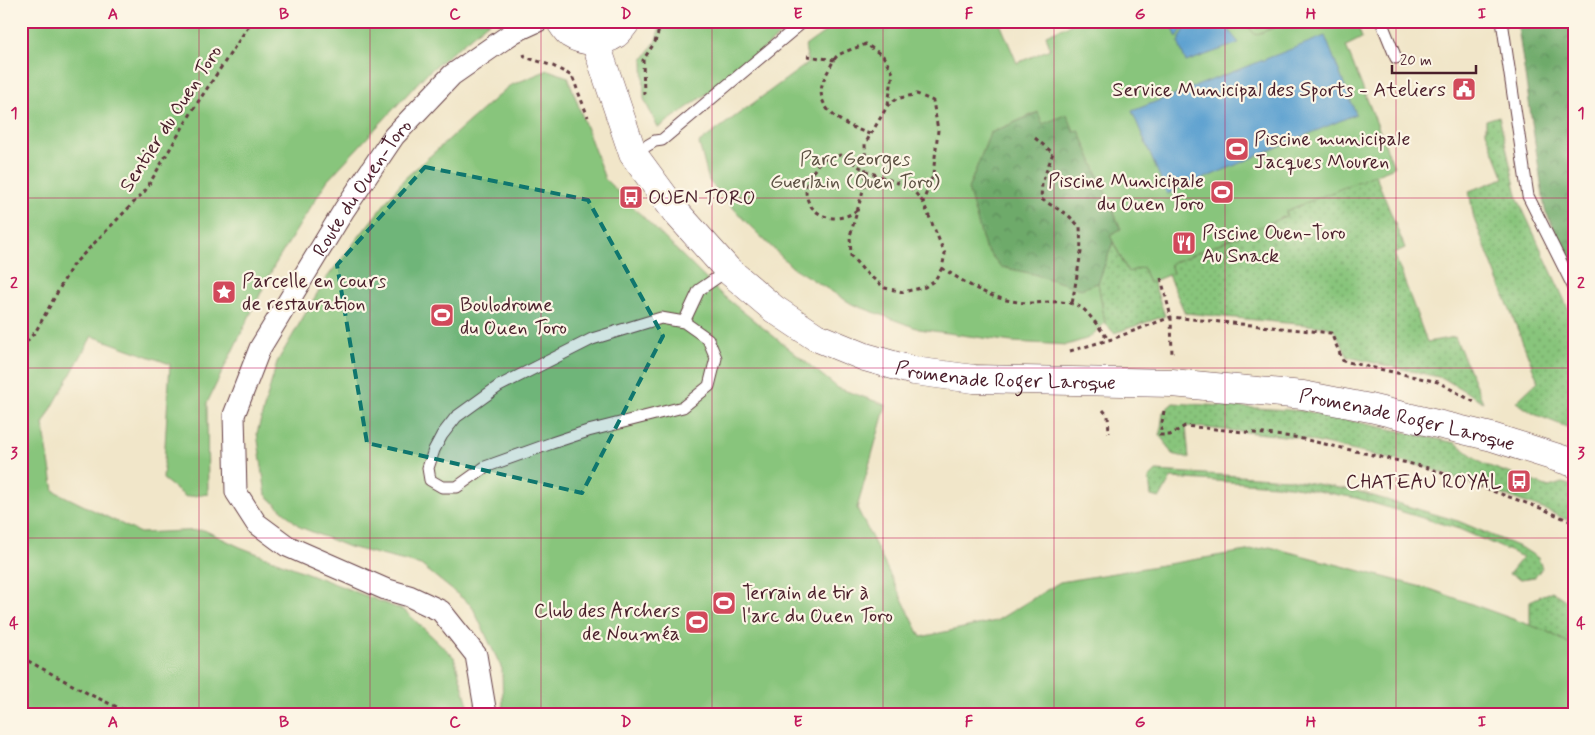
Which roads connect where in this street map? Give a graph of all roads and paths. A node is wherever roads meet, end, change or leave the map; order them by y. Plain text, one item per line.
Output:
1 (252, 21) edge
2 (538, 21) edge
3 (560, 21) edge
4 (627, 21) edge
5 (662, 21) edge
6 (804, 21) edge
7 (1381, 21) edge
8 (1502, 21) edge
9 (596, 41) junction
10 (807, 56) dead end
11 (1396, 58) dead end
12 (835, 60) junction
13 (644, 99) dead end
14 (888, 105) junction
15 (871, 134) junction
16 (1035, 138) dead end
17 (632, 154) junction
18 (866, 171) junction
19 (923, 202) junction
20 (858, 209) junction
21 (942, 268) junction
22 (728, 270) junction
23 (1161, 278) dead end
24 (1574, 288) edge
25 (1072, 304) junction
26 (1171, 317) junction
27 (684, 322) junction
28 (1109, 340) junction
29 (21, 348) edge
30 (1063, 352) dead end
31 (1172, 360) dead end
32 (1482, 406) dead end
33 (1160, 435) dead end
34 (1574, 463) edge
35 (1574, 523) edge
36 (21, 657) edge
37 (132, 714) edge
38 (486, 714) edge

1 - 29 path, Sentier du Ouen Toro
2 - 38 street, Route du Ouen-Toro
3 - 9 main road
4 - 9 main road
5 - 13 path
6 - 17 lane
7 - 11 lane
8 - 24 lane
9 - 17 main road, Promenade Roger Laroque
10 - 12 path
12 - 14 path
12 - 15 path
14 - 15 path
14 - 19 path
15 - 18 path
16 - 25 path
17 - 22 main road, Promenade Roger Laroque
18 - 19 path
18 - 20 path
18 - 20 path
19 - 21 path
20 - 21 path
21 - 25 path
22 - 27 lane
22 - 34 main road, Promenade Roger Laroque
23 - 26 path
25 - 28 path
26 - 28 path
26 - 31 path
26 - 32 path
27 - 27 lane
28 - 30 path
33 - 35 path
36 - 37 path

